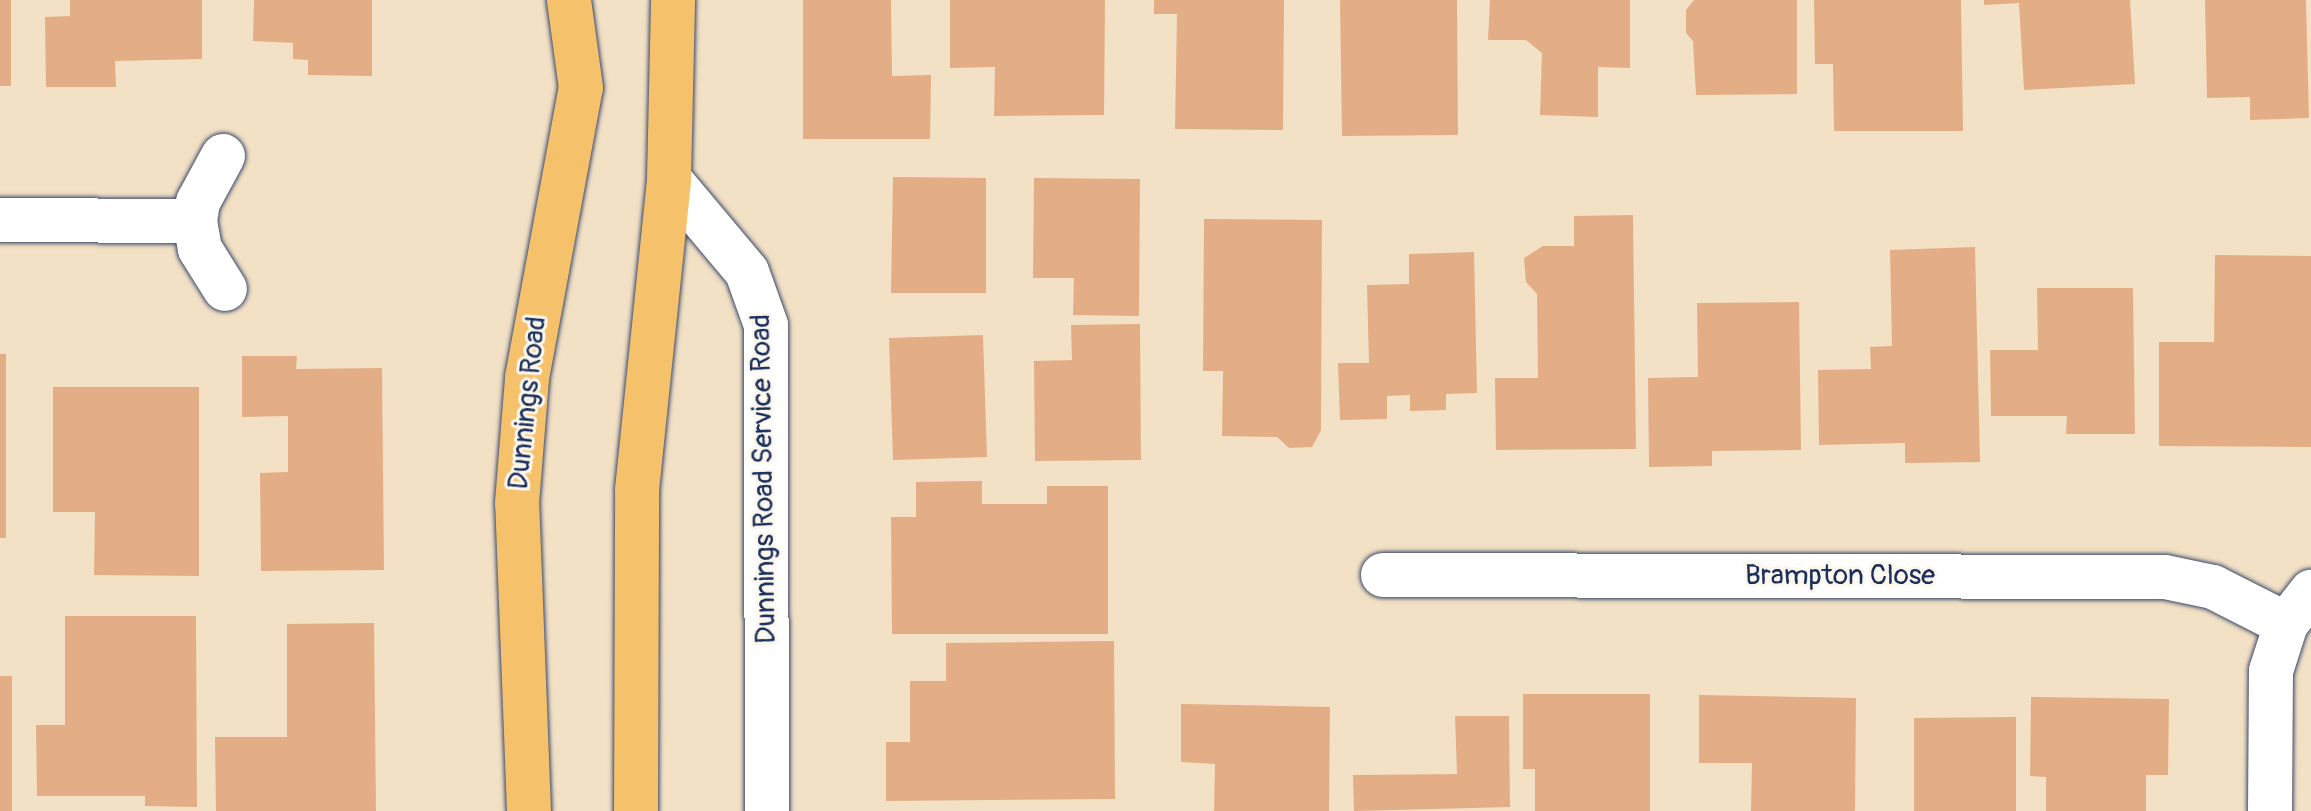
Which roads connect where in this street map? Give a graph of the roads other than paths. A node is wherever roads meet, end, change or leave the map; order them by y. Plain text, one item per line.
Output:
1 (569, 0) edge
2 (673, 0) edge
3 (223, 156) dead end
4 (669, 179) junction
5 (0, 220) edge
6 (195, 221) junction
7 (225, 289) dead end
8 (1383, 575) dead end
9 (2299, 608) edge
10 (529, 811) edge
11 (636, 811) edge
12 (767, 811) edge
13 (2270, 811) edge

1 - 10 main road, Dunnings Road
2 - 4 main road
3 - 6 street
4 - 11 main road
4 - 12 street, Dunnings Road Service Road
5 - 6 street
6 - 7 street
8 - 9 street, Brampton Close
9 - 13 street

